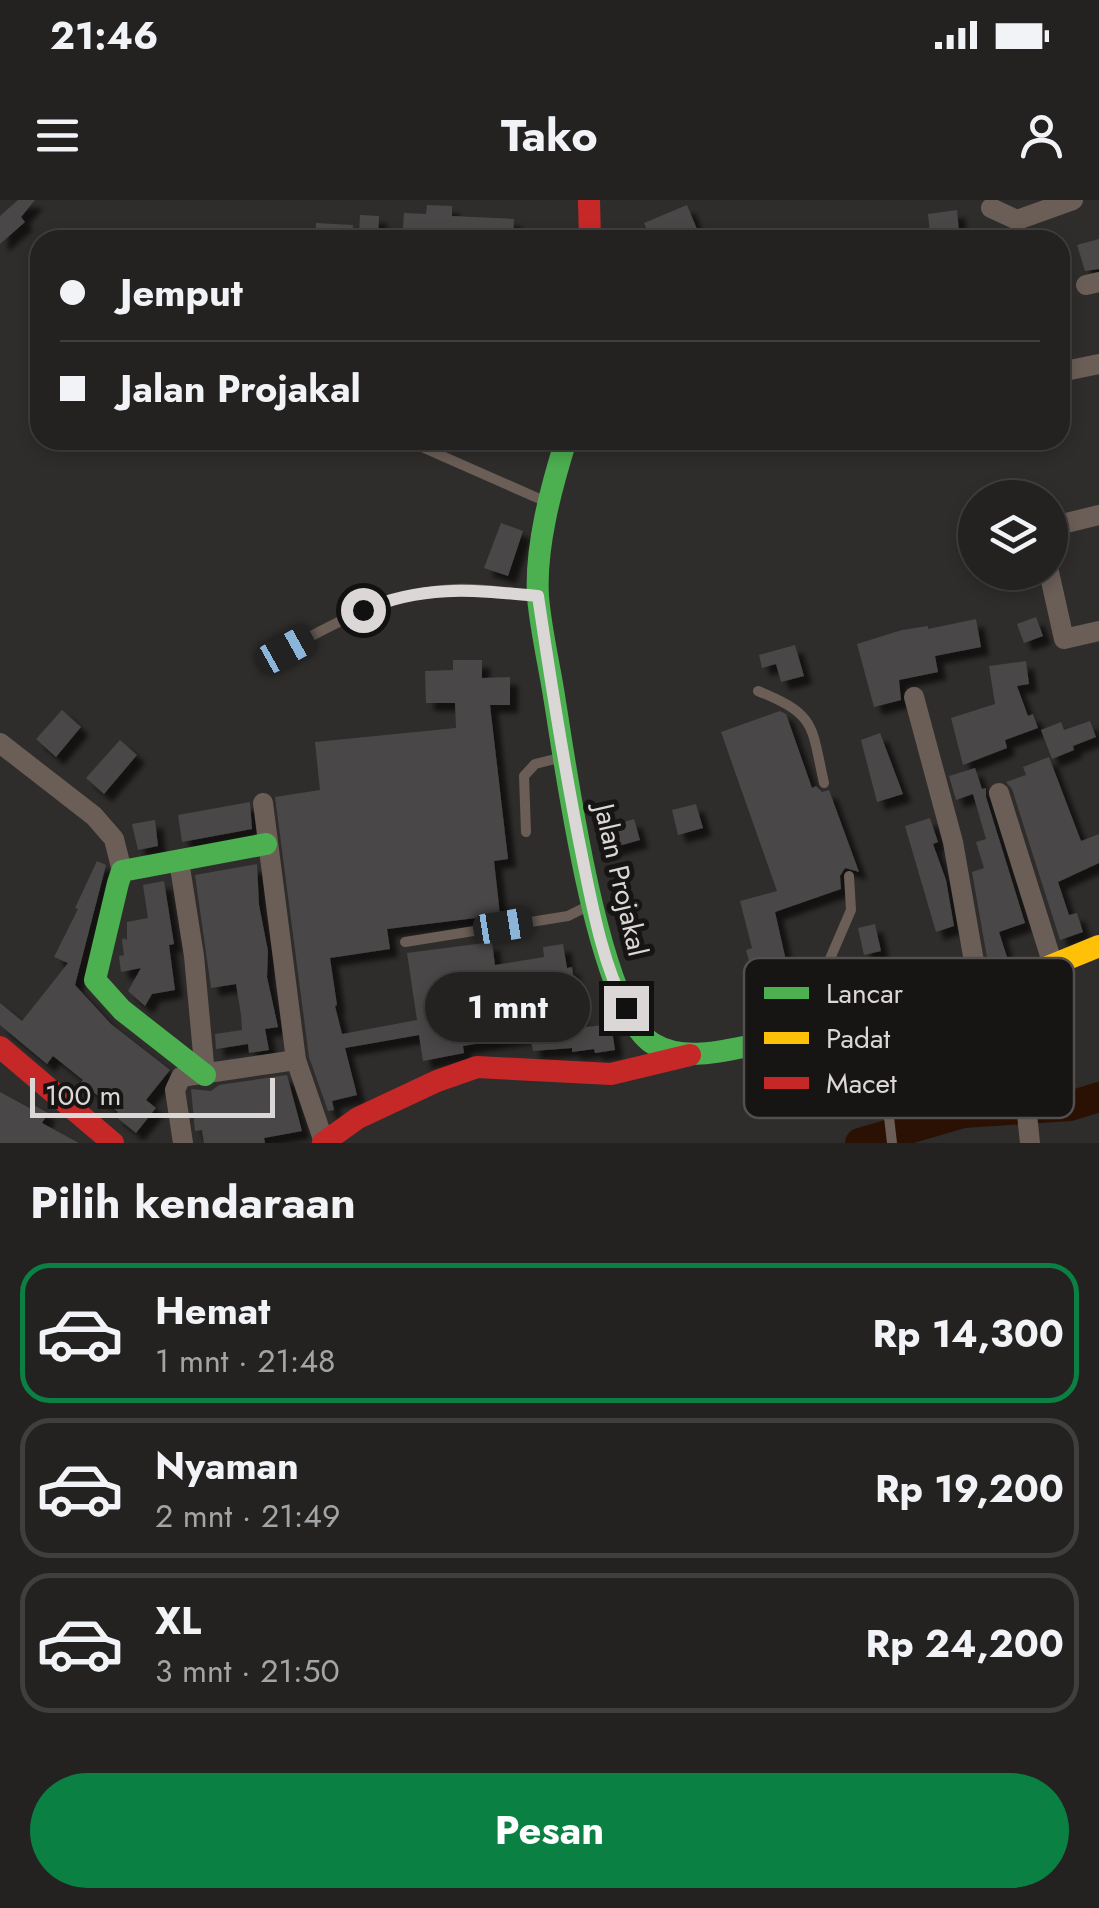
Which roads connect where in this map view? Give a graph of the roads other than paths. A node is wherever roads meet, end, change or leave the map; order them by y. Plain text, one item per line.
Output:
1 (589, 200) edge
2 (1073, 200) edge
3 (991, 208) dead end
4 (590, 230) edge
5 (1099, 364) edge
6 (1070, 370) edge
7 (429, 450) edge
8 (563, 450) edge
9 (547, 502) junction
10 (1099, 515) edge
11 (1068, 523) edge
12 (1052, 590) edge
13 (538, 596) junction
14 (1099, 632) edge
15 (286, 650) dead end
16 (758, 691) dead end
17 (914, 697) dead end
18 (0, 743) edge
19 (564, 757) junction
20 (824, 783) dead end
21 (1000, 793) dead end
22 (264, 804) dead end
23 (526, 832) dead end
24 (266, 844) junction
25 (178, 861) junction
26 (122, 871) junction
27 (849, 876) dead end
28 (592, 904) junction
29 (405, 942) dead end
30 (1099, 946) edge
31 (830, 958) edge
32 (973, 958) edge
33 (1051, 958) edge
34 (1070, 958) edge
35 (0, 1047) edge
36 (744, 1047) edge
37 (690, 1055) junction
38 (296, 1060) junction
39 (205, 1076) junction
40 (889, 1118) edge
41 (1028, 1118) edge
42 (113, 1143) edge
43 (183, 1143) edge
44 (323, 1143) edge
45 (892, 1143) edge
46 (1030, 1143) edge

1 - 4 main road
2 - 3 street
5 - 6 street
7 - 9 lane
8 - 9 main road, Jalan Projakal
9 - 13 main road, Jalan Projakal
10 - 11 street
12 - 14 street
13 - 15 lane
13 - 19 main road, Jalan Projakal
16 - 20 lane
17 - 32 street
18 - 26 street
19 - 23 lane
19 - 28 main road, Jalan Projakal
21 - 33 street
22 - 24 street
24 - 25 main road
24 - 38 street
25 - 26 main road
25 - 39 street
26 - 39 main road
27 - 31 lane
28 - 29 lane
28 - 37 main road, Jalan Projakal
30 - 34 main road
35 - 42 main road
36 - 37 main road
37 - 44 main road
38 - 39 street
38 - 44 street
39 - 43 street
40 - 45 lane
41 - 46 street

